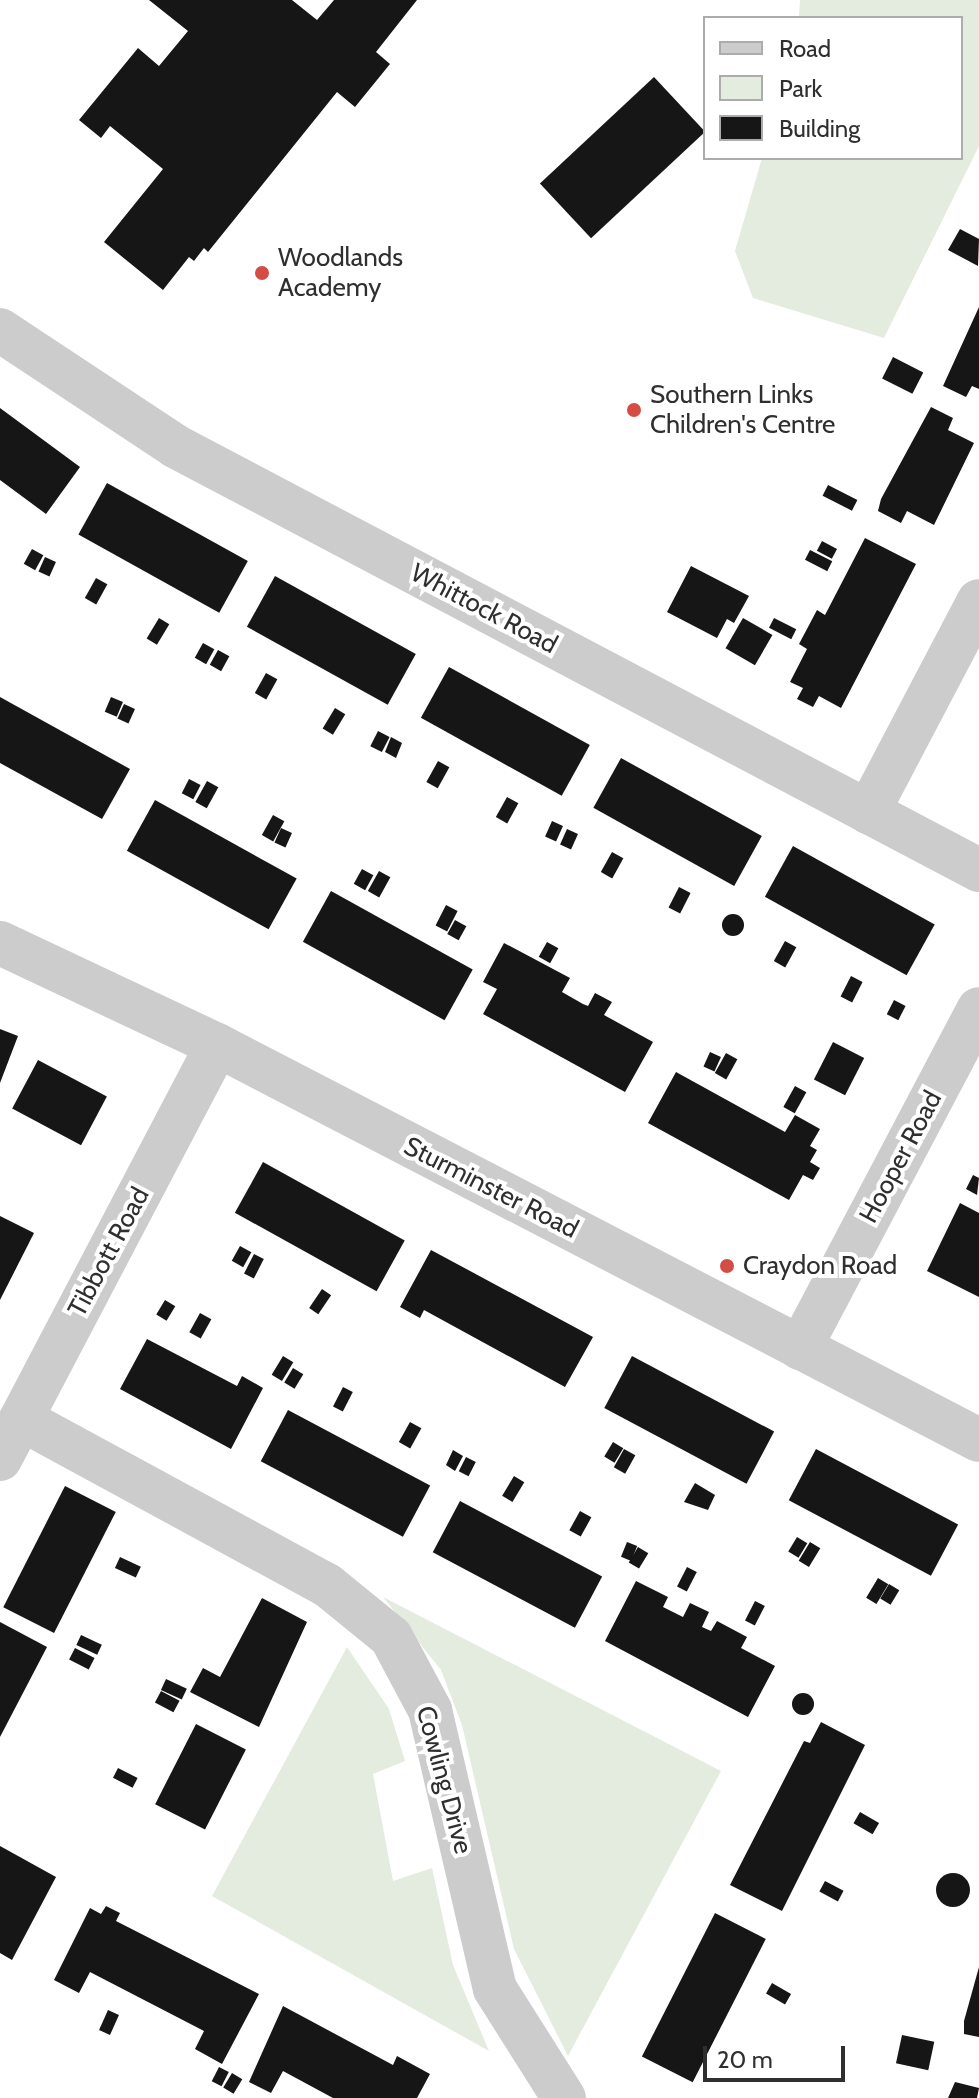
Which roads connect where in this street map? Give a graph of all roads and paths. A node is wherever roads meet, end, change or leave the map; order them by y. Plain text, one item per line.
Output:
1 (0, 330) edge
2 (979, 601) edge
3 (868, 812) junction
4 (979, 870) edge
5 (0, 943) edge
6 (979, 1009) edge
7 (217, 1045) junction
8 (800, 1348) junction
9 (21, 1419) junction
10 (979, 1440) edge
11 (0, 1459) edge
12 (564, 2098) edge

1 - 3 street, Whittock Road
2 - 3 street
3 - 4 street, Whittock Road
5 - 7 street, Sturminster Road
6 - 8 street, Hooper Road
7 - 8 street, Sturminster Road
7 - 9 street, Tibbott Road
8 - 10 street, Sturminster Road
9 - 11 street, Tibbott Road
9 - 12 street, Cowling Drive

